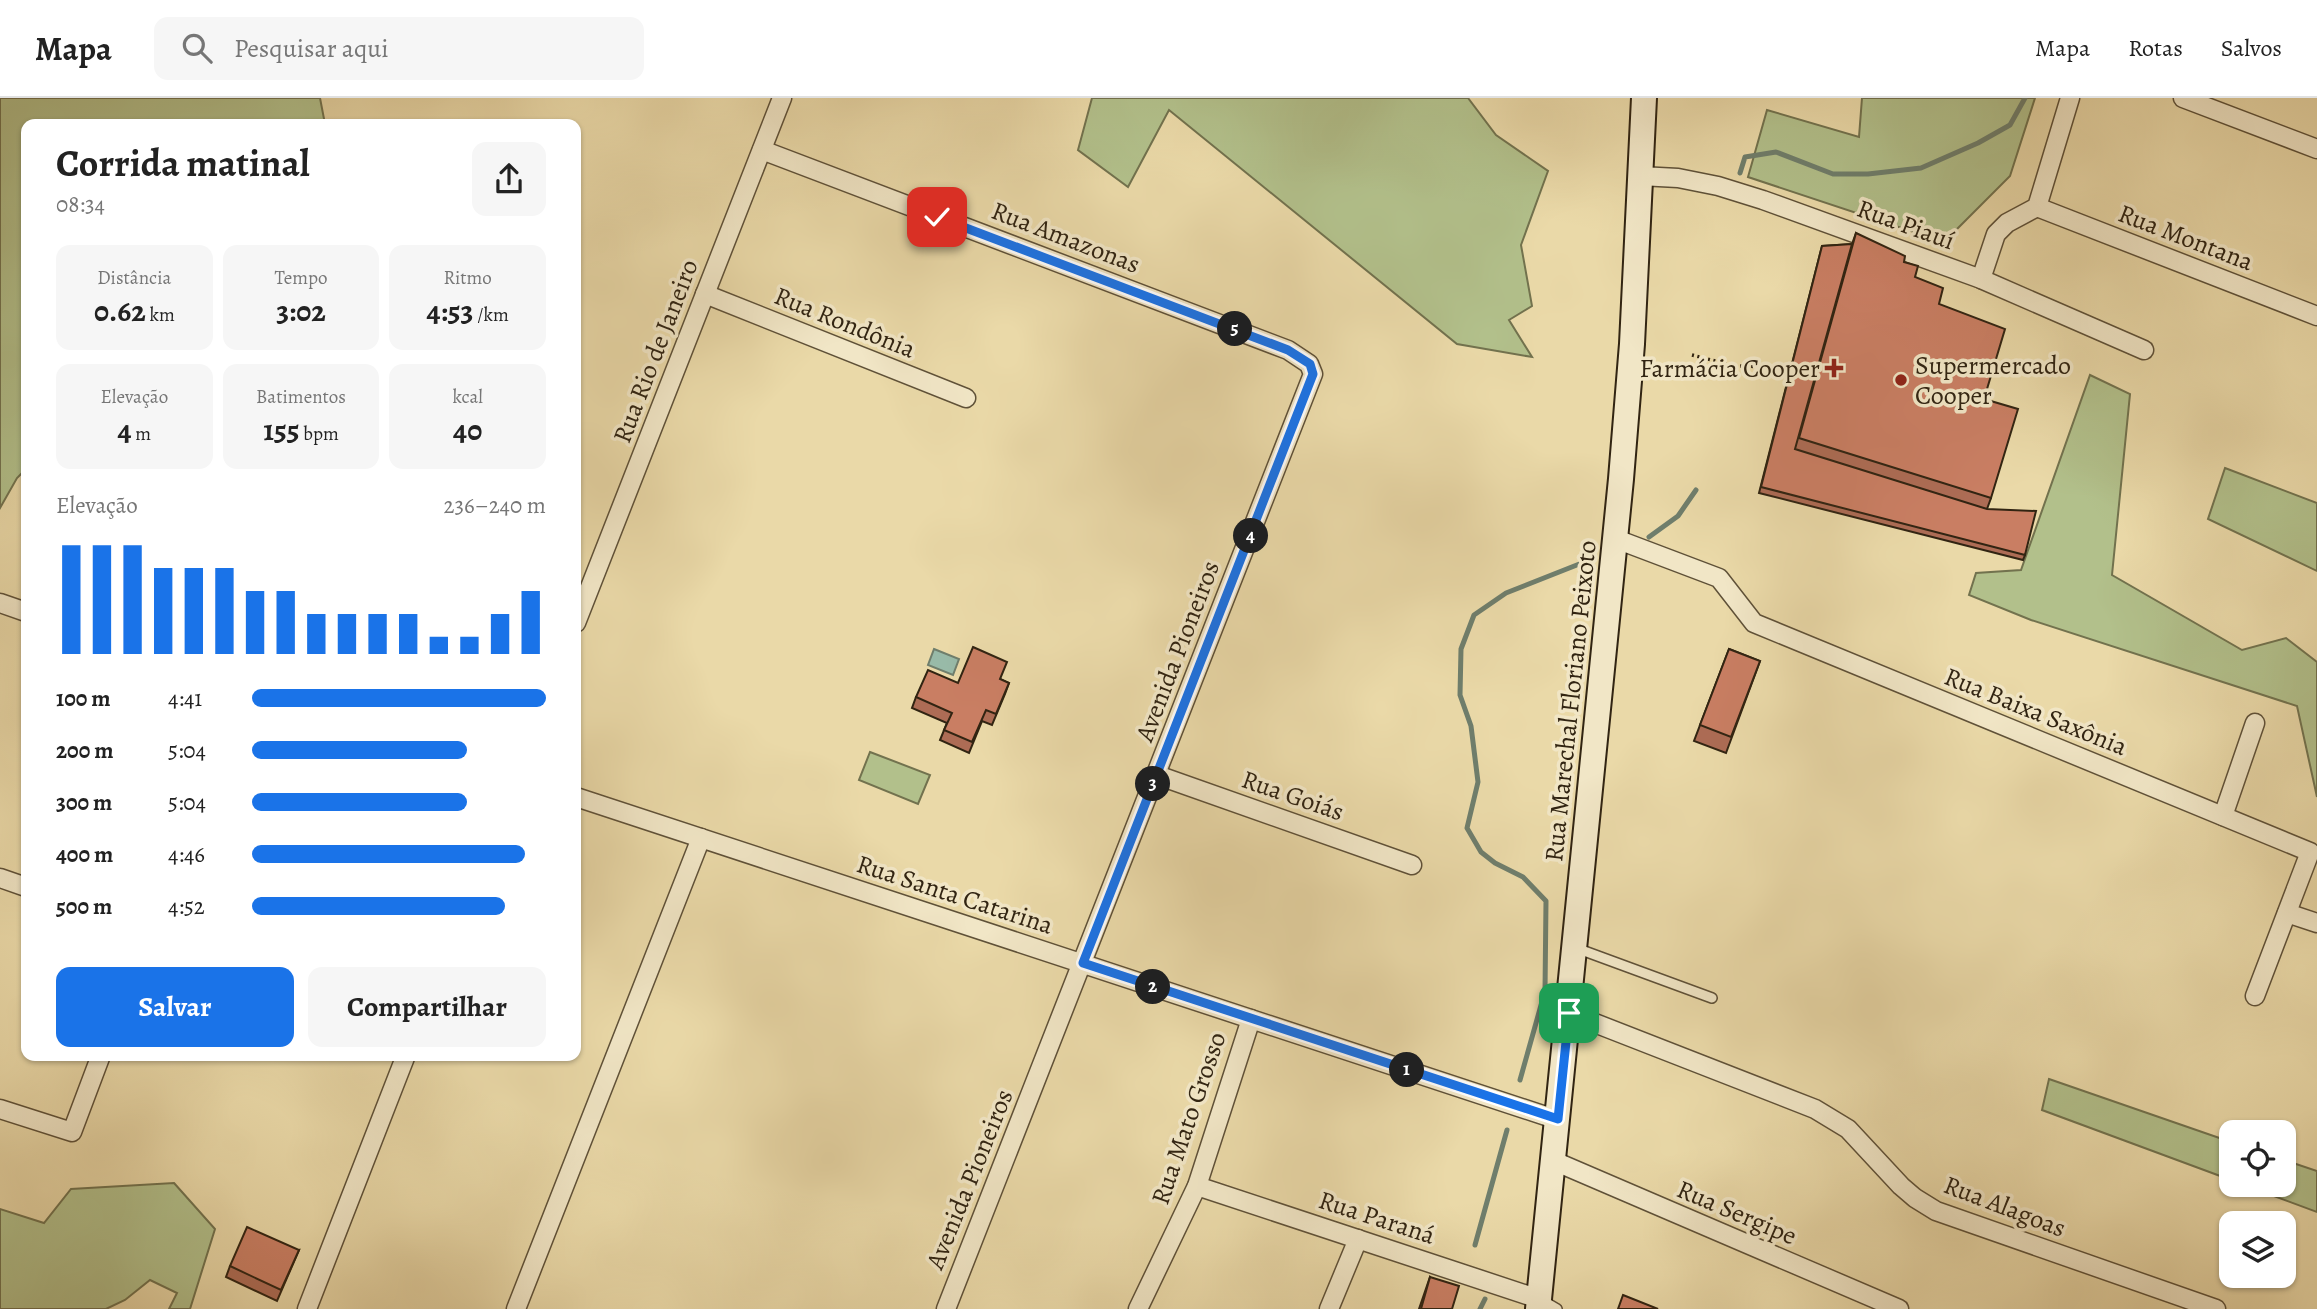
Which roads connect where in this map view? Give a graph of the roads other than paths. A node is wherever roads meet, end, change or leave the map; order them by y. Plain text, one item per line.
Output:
1 (782, 98) edge
2 (1644, 98) edge
3 (2070, 98) edge
4 (2183, 98) edge
5 (2317, 149) edge
6 (762, 150) junction
7 (1640, 176) junction
8 (2037, 207) junction
9 (1981, 279) junction
10 (705, 294) junction
11 (2317, 316) edge
12 (2144, 350) dead end
13 (1310, 364) joint
14 (966, 398) dead end
15 (1616, 539) junction
16 (0, 603) edge
17 (21, 610) edge
18 (581, 610) edge
19 (2255, 723) dead end
20 (1157, 775) junction
21 (581, 799) edge
22 (2223, 816) junction
23 (701, 838) junction
24 (1412, 865) dead end
25 (0, 878) edge
26 (21, 885) edge
27 (2287, 913) junction
28 (2317, 923) edge
29 (1576, 948) junction
30 (1083, 963) junction
31 (2255, 996) dead end
32 (1712, 998) dead end
33 (1569, 1013) junction
34 (1251, 1018) junction
35 (99, 1061) edge
36 (404, 1061) edge
37 (0, 1109) edge
38 (1558, 1119) junction
39 (1554, 1161) junction
40 (1197, 1186) junction
41 (1358, 1239) junction
42 (1545, 1306) edge
43 (307, 1309) edge
44 (516, 1309) edge
45 (946, 1309) edge
46 (1138, 1309) edge
47 (1329, 1309) edge
48 (1899, 1309) edge
49 (2216, 1309) edge

1 - 6 street, Rua Rio de Janeiro
2 - 7 main road, Rua Marechal Floriano Peixoto
3 - 8 street
4 - 5 street
6 - 10 street, Rua Rio de Janeiro
6 - 13 street, Rua Amazonas
7 - 9 street, Rua Piauí
7 - 15 main road, Rua Marechal Floriano Peixoto
8 - 9 street
8 - 11 street, Rua Montana
9 - 12 street, Rua Piauí
10 - 14 street, Rua Rondônia
10 - 18 street, Rua Rio de Janeiro
13 - 20 street, Avenida Pioneiros
15 - 22 street, Rua Baixa Saxônia
15 - 29 main road, Rua Marechal Floriano Peixoto
16 - 17 street
19 - 22 street
20 - 24 street, Rua Goiás
20 - 30 street, Avenida Pioneiros
21 - 23 street, Rua Santa Catarina
22 - 27 street, Rua Baixa Saxônia
23 - 30 street, Rua Santa Catarina
23 - 44 street
25 - 26 street
27 - 28 street
27 - 31 street, Rua Baixa Saxônia
29 - 32 lane
29 - 33 main road, Rua Marechal Floriano Peixoto
30 - 34 street, Rua Santa Catarina
30 - 45 street, Avenida Pioneiros
33 - 38 main road, Rua Marechal Floriano Peixoto
33 - 49 street, Rua Alagoas
34 - 38 street, Rua Santa Catarina
34 - 40 street, Rua Mato Grosso
35 - 37 street
36 - 43 street
38 - 39 main road, Rua Marechal Floriano Peixoto
39 - 42 main road, Rua Marechal Floriano Peixoto
39 - 48 street, Rua Sergipe
40 - 41 street, Rua Paraná
40 - 46 street, Rua Mato Grosso
41 - 42 street, Rua Paraná
41 - 47 street

